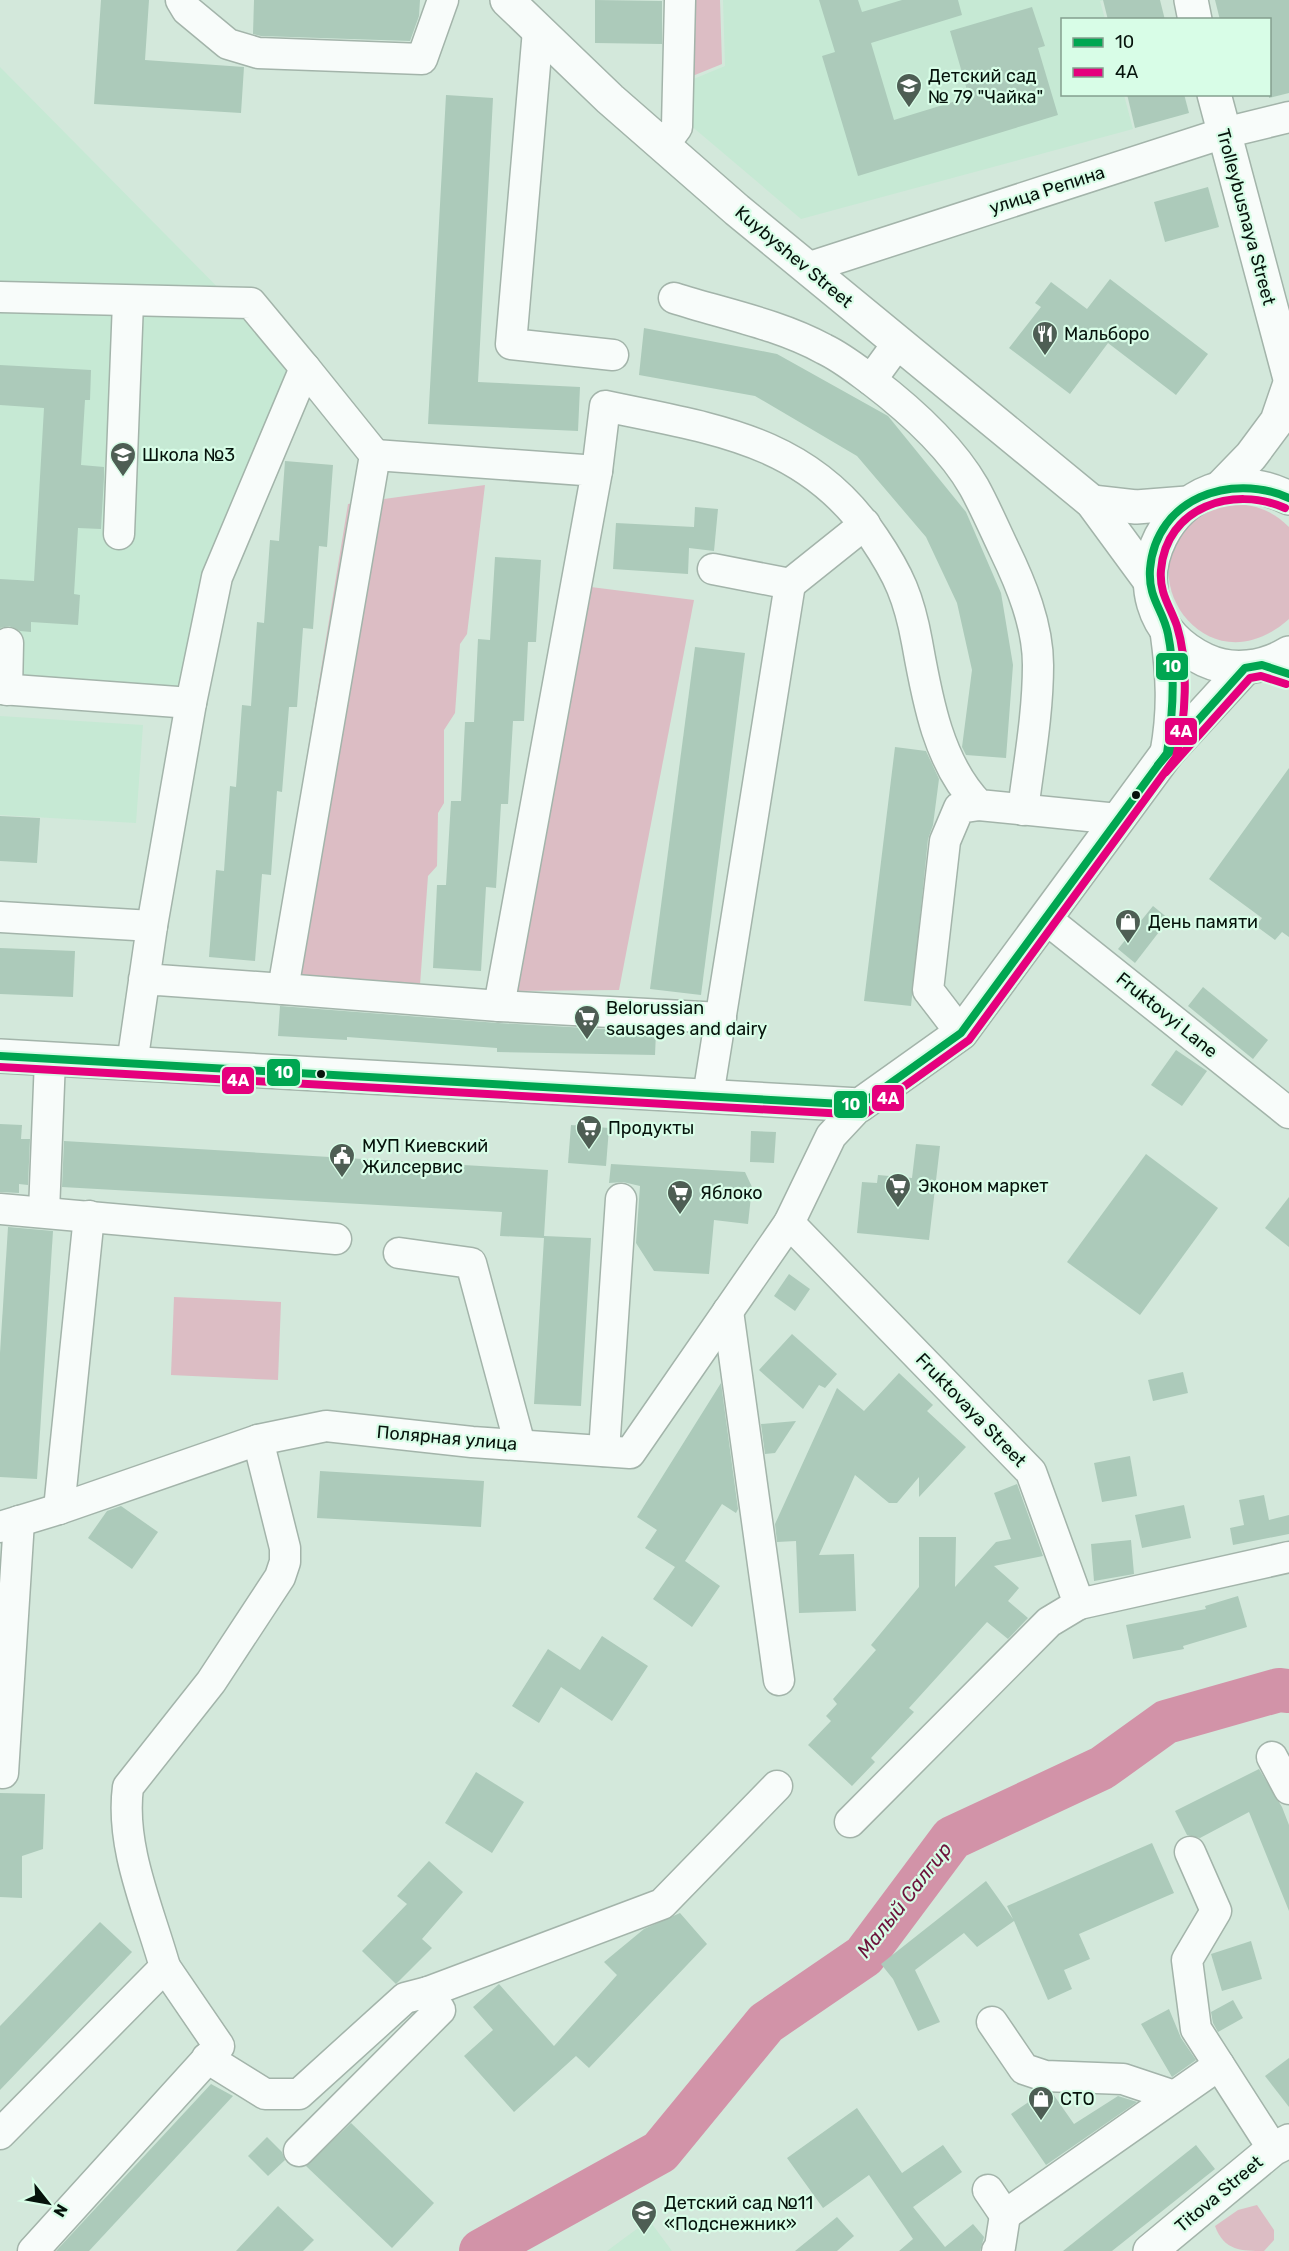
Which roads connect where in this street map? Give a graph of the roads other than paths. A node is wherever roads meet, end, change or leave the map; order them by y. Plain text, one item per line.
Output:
1 (181, 0) edge
2 (443, 0) edge
3 (507, 0) edge
4 (680, 0) edge
5 (1191, 0) edge
6 (1195, 18) edge
7 (538, 30) junction
8 (1215, 96) edge
9 (1289, 117) edge
10 (1224, 133) junction
11 (663, 146) junction
12 (807, 268) junction
13 (0, 297) edge
14 (674, 298) dead end
15 (128, 302) junction
16 (898, 343) junction
17 (613, 355) dead end
18 (304, 368) junction
19 (1289, 375) edge
20 (871, 380) junction
21 (1289, 386) edge
22 (375, 455) junction
23 (597, 471) junction
24 (1220, 488) junction
25 (1289, 496) edge
26 (1092, 502) junction
27 (1187, 503) junction
28 (865, 524) junction
29 (119, 534) dead end
30 (713, 569) dead end
31 (1150, 581) junction
32 (790, 584) junction
33 (1167, 631) junction
34 (8, 643) dead end
35 (1271, 665) edge
36 (3, 689) edge
37 (191, 703) junction
38 (1167, 753) junction
39 (979, 806) junction
40 (1023, 810) junction
41 (1118, 819) junction
42 (0, 917) edge
43 (1045, 918) junction
44 (152, 926) junction
45 (144, 979) junction
46 (282, 988) junction
47 (499, 1006) junction
48 (721, 1018) junction
49 (961, 1033) junction
50 (0, 1056) edge
51 (50, 1059) junction
52 (132, 1064) junction
53 (708, 1096) junction
54 (860, 1105) junction
55 (1289, 1113) edge
56 (621, 1199) dead end
57 (0, 1209) edge
58 (44, 1212) junction
59 (89, 1216) junction
60 (789, 1223) junction
61 (336, 1239) dead end
62 (399, 1253) dead end
63 (728, 1311) junction
64 (258, 1440) junction
65 (520, 1445) junction
66 (604, 1451) junction
67 (60, 1509) junction
68 (10, 1524) edge
69 (1289, 1557) edge
70 (1079, 1604) junction
71 (779, 1680) dead end
72 (1272, 1757) dead end
73 (3, 1773) dead end
74 (777, 1786) dead end
75 (1289, 1789) edge
76 (850, 1822) dead end
77 (1190, 1852) dead end
78 (165, 1967) junction
79 (428, 1992) junction
80 (992, 2022) dead end
81 (207, 2058) junction
82 (1219, 2065) junction
83 (1174, 2096) junction
84 (0, 2134) edge
85 (1281, 2145) edge
86 (299, 2151) dead end
87 (988, 2190) dead end
88 (1005, 2215) junction
89 (33, 2251) edge
90 (997, 2251) edge
91 (1150, 2251) edge

1 - 2 street
3 - 7 main road, Kuybyshev Street
4 - 11 street
5 - 6 main road
7 - 11 main road, Kuybyshev Street
7 - 17 street
8 - 10 main road, Trolleybusnaya Street
9 - 10 street, улица Репина
10 - 12 street, улица Репина
10 - 19 main road, Trolleybusnaya Street
11 - 12 main road, Kuybyshev Street
12 - 16 main road, Kuybyshev Street
13 - 15 street
14 - 20 street
15 - 18 street
15 - 29 street
16 - 20 street
16 - 26 main road, Kuybyshev Street
18 - 22 street
18 - 37 street
20 - 40 street
21 - 24 main road
22 - 23 street
22 - 46 street
23 - 28 street
23 - 47 street
24 - 25 main road
24 - 27 main road
26 - 27 main road
26 - 31 main road, Kuybyshev Street
27 - 31 main road
28 - 32 street
28 - 39 street
30 - 32 street
31 - 33 main road
32 - 48 street
33 - 35 main road
33 - 38 main road
34 - 36 street
35 - 38 main road
36 - 37 street
37 - 44 street
38 - 41 main road
39 - 40 street
39 - 49 street
40 - 41 street
41 - 43 main road
42 - 44 street
43 - 49 main road
43 - 55 street, Fruktovyi Lane
44 - 45 street
45 - 46 street
45 - 52 street
46 - 47 street
47 - 48 street
48 - 53 street
49 - 54 main road
50 - 51 main road
51 - 52 main road
51 - 58 street
52 - 53 main road
53 - 54 main road
54 - 60 street, Полярная улица
56 - 66 street
57 - 58 street
58 - 59 street
59 - 61 street
59 - 67 street
60 - 63 street, Полярная улица
60 - 70 street, Fruktovaya Street
62 - 65 street
63 - 66 street, Полярная улица
63 - 71 street
64 - 65 street, Полярная улица
64 - 67 street, Полярная улица
64 - 78 street
65 - 66 street, Полярная улица
67 - 68 street, Полярная улица
68 - 73 street
69 - 70 street
70 - 76 street
72 - 75 street
74 - 79 street
77 - 82 street
78 - 81 street
78 - 84 street
79 - 81 street
79 - 86 street
80 - 83 street
81 - 89 street
82 - 83 street
82 - 85 street
83 - 88 street
85 - 91 main road, Titova Street
87 - 88 street
88 - 90 street

